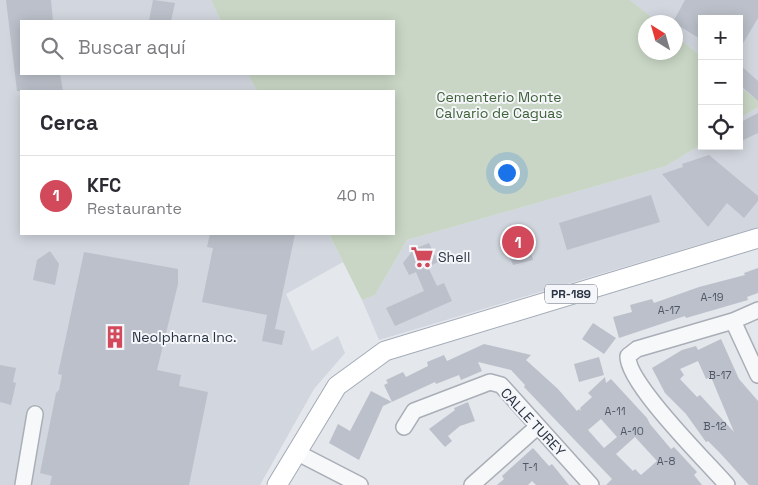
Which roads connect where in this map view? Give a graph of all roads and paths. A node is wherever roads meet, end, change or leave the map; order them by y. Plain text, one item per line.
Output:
1 (758, 238) edge
2 (758, 310) edge
3 (733, 321) junction
4 (758, 376) edge
5 (36, 414) dead end
6 (404, 427) dead end
7 (538, 427) junction
8 (296, 452) junction
9 (23, 485) edge
10 (278, 485) edge
11 (360, 485) edge
12 (472, 485) edge
13 (592, 485) edge
14 (727, 485) edge

1 - 8 main road, PR-189
2 - 3 street
3 - 4 street
3 - 14 street
5 - 9 street
6 - 7 street, CALLE TUREY
7 - 12 street
7 - 13 street, CALLE TUREY
8 - 10 main road, PR-189
8 - 11 street

